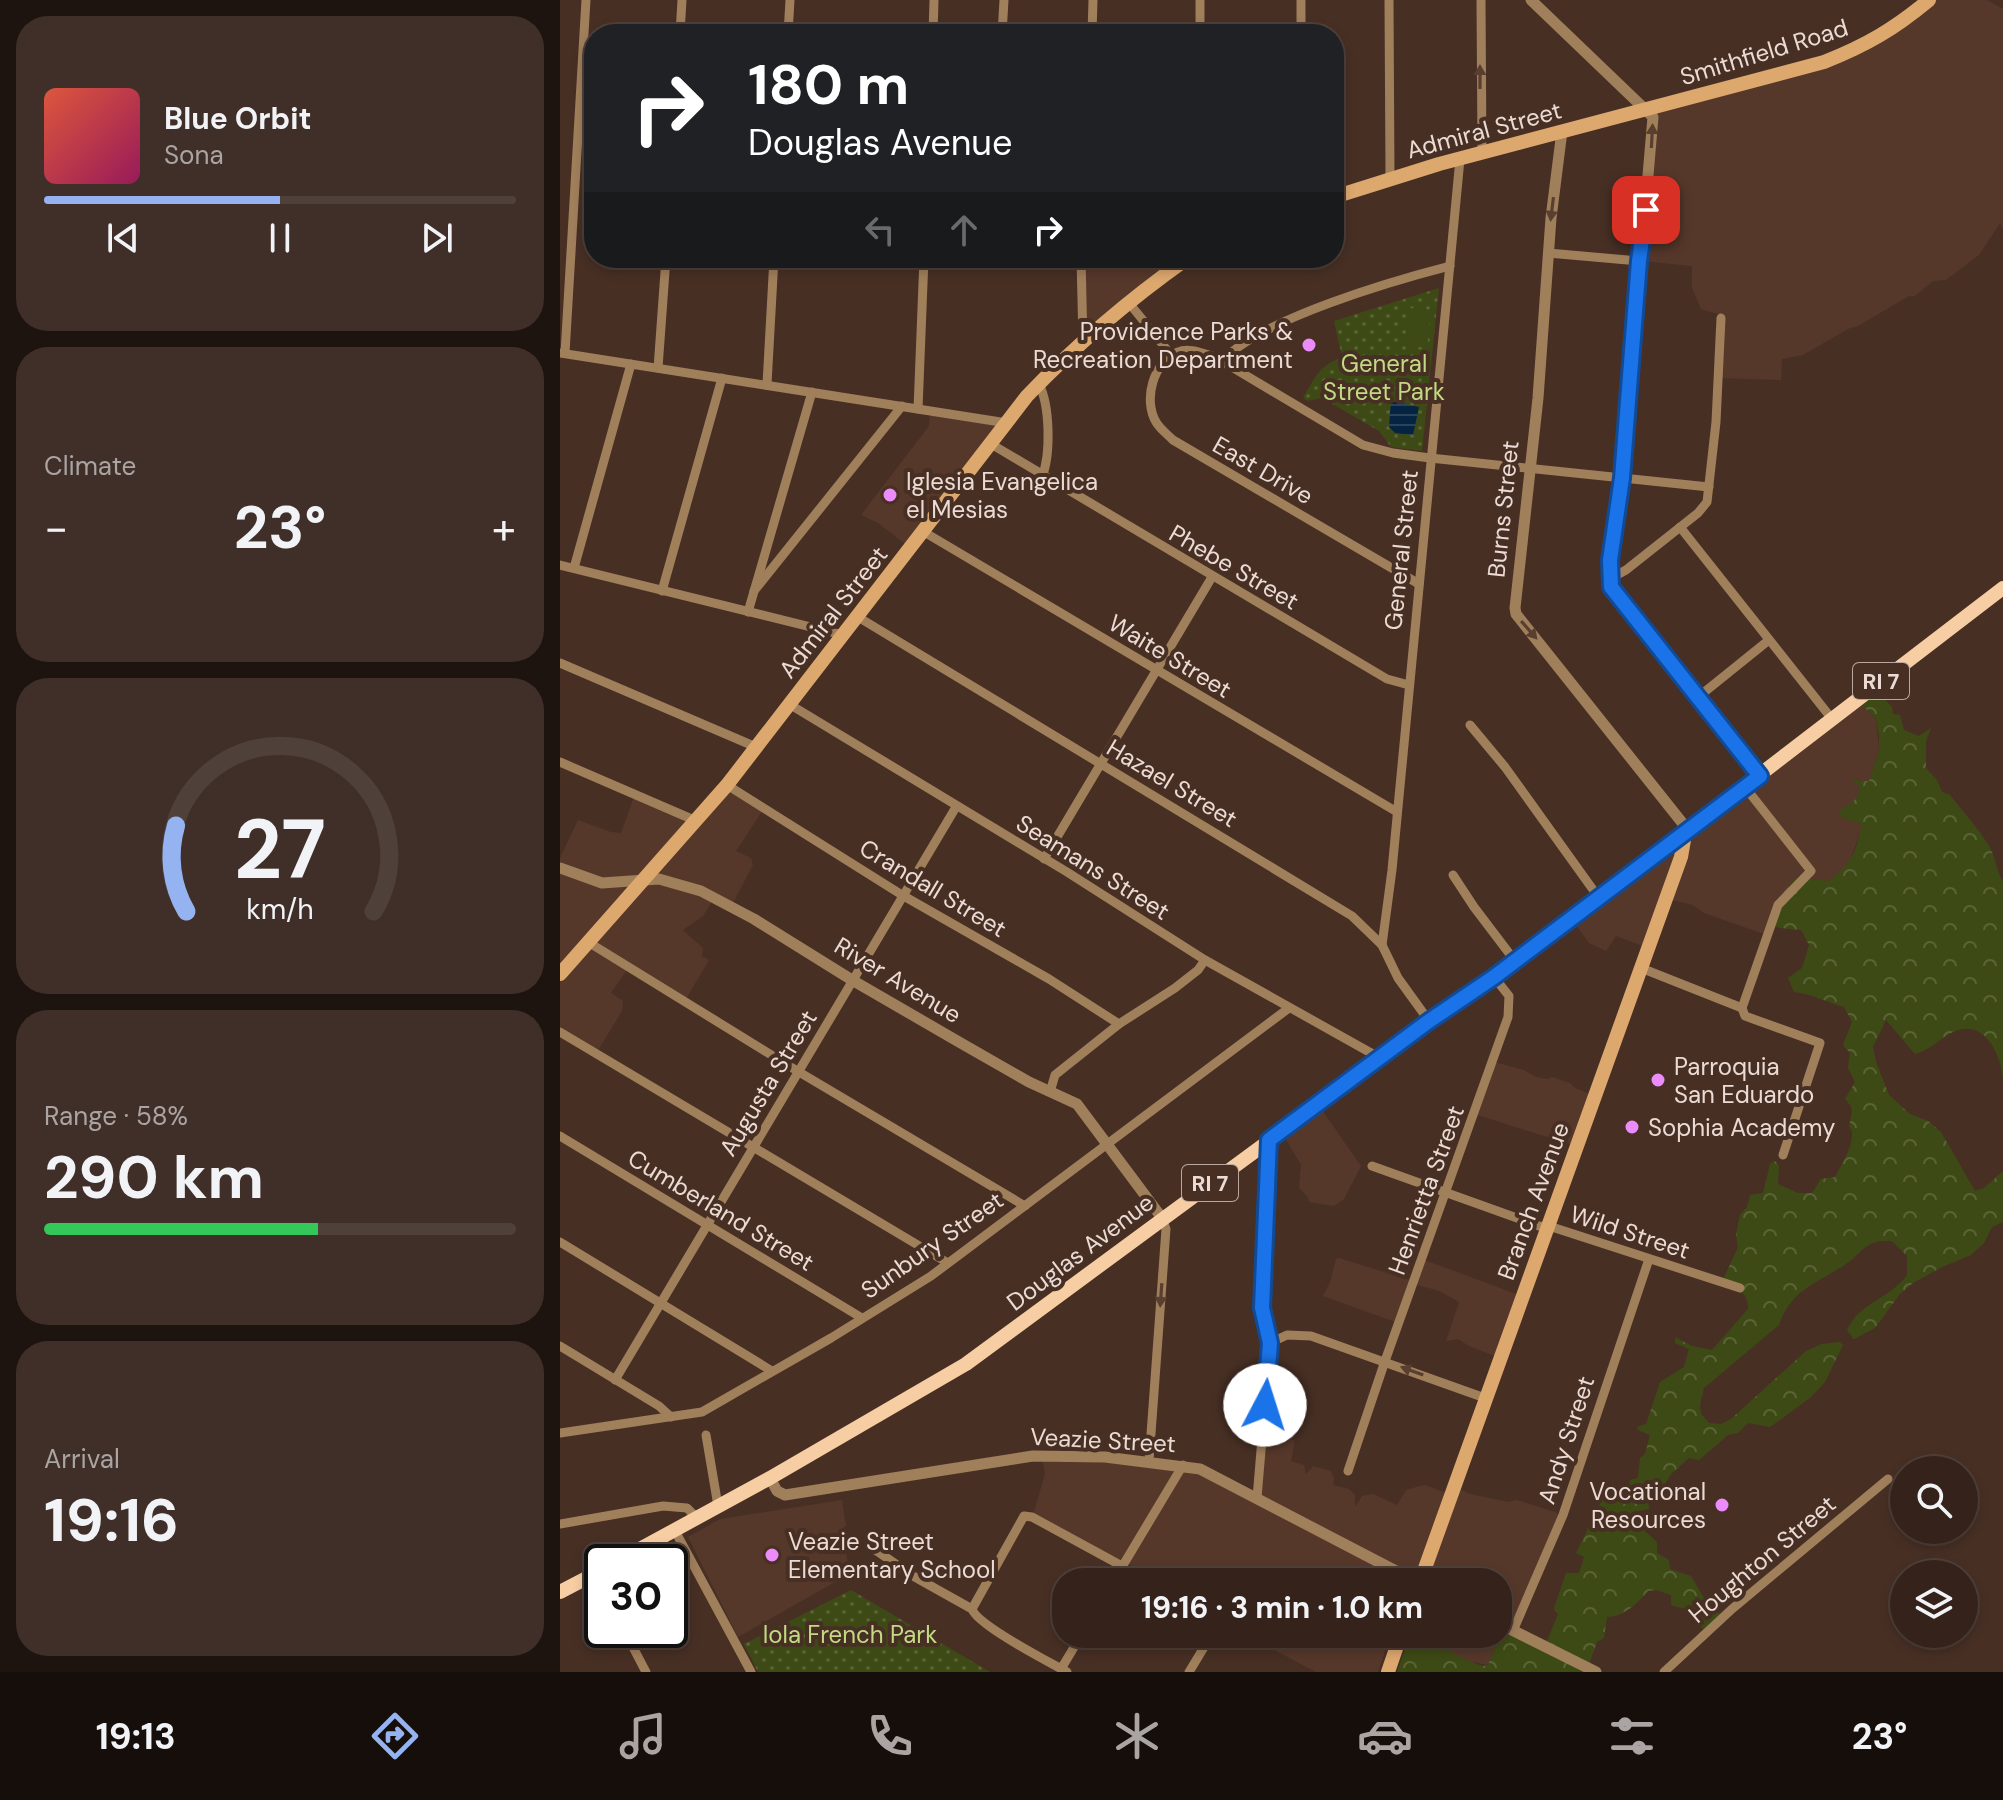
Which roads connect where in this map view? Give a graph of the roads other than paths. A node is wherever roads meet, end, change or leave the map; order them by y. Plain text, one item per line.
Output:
1 (586, 0) edge
2 (682, 0) edge
3 (790, 0) edge
4 (934, 0) edge
5 (1004, 0) edge
6 (1093, 0) edge
7 (1200, 0) edge
8 (1301, 0) edge
9 (1389, 0) edge
10 (1481, 0) edge
11 (1531, 0) edge
12 (1929, 0) edge
13 (584, 24) edge
14 (681, 24) edge
15 (789, 24) edge
16 (933, 24) edge
17 (1003, 24) edge
18 (1092, 24) edge
19 (1200, 24) edge
20 (1301, 24) edge
21 (584, 31) edge
22 (1646, 108) junction
23 (1562, 131) junction
24 (1482, 153) junction
25 (1460, 159) junction
26 (1390, 178) junction
27 (1344, 194) edge
28 (1548, 253) junction
29 (1639, 261) junction
30 (1450, 266) junction
31 (665, 268) edge
32 (773, 268) edge
33 (924, 268) edge
34 (1081, 268) edge
35 (1175, 268) edge
36 (1129, 303) junction
37 (1721, 318) dead end
38 (1083, 342) junction
39 (563, 353) edge
40 (1172, 356) junction
41 (1222, 361) junction
42 (631, 364) junction
43 (658, 368) junction
44 (722, 378) junction
45 (767, 384) junction
46 (1039, 384) junction
47 (812, 392) junction
48 (902, 406) junction
49 (918, 409) junction
50 (1007, 423) junction
51 (991, 444) junction
52 (1430, 458) junction
53 (1530, 469) junction
54 (1042, 477) junction
55 (1622, 478) junction
56 (1709, 487) junction
57 (1680, 527) junction
58 (924, 532) junction
59 (560, 565) edge
60 (574, 568) junction
61 (1212, 577) junction
62 (1613, 577) junction
63 (1419, 584) junction
64 (2003, 588) edge
65 (662, 591) junction
66 (754, 591) junction
67 (748, 612) junction
68 (858, 617) junction
69 (843, 635) junction
70 (1769, 640) junction
71 (560, 663) edge
72 (1155, 671) junction
73 (1409, 685) junction
74 (1697, 698) junction
75 (789, 704) junction
76 (1832, 719) junction
77 (1470, 725) dead end
78 (756, 747) junction
79 (560, 762) edge
80 (1100, 763) junction
81 (1760, 776) junction
82 (727, 785) junction
83 (1745, 787) junction
84 (956, 807) junction
85 (1397, 812) junction
86 (694, 820) junction
87 (1685, 834) junction
88 (1044, 859) junction
89 (560, 868) edge
90 (1453, 875) dead end
91 (641, 881) junction
92 (902, 895) junction
93 (1599, 898) junction
94 (588, 942) junction
95 (1382, 945) junction
96 (1205, 960) junction
97 (1515, 961) junction
98 (1641, 968) junction
99 (560, 974) edge
100 (1494, 977) junction
101 (852, 980) junction
102 (1289, 1008) junction
103 (1742, 1008) junction
104 (1429, 1021) junction
105 (1119, 1024) junction
106 (560, 1032) edge
107 (1380, 1058) junction
108 (799, 1072) junction
109 (1050, 1092) junction
110 (560, 1136) edge
111 (1269, 1140) junction
112 (1109, 1145) junction
113 (754, 1147) junction
114 (1783, 1155) dead end
115 (1372, 1166) dead end
116 (1446, 1193) junction
117 (1025, 1206) junction
118 (1162, 1218) junction
119 (706, 1225) junction
120 (1548, 1227) junction
121 (560, 1242) edge
122 (1649, 1259) junction
123 (948, 1263) junction
124 (1740, 1288) dead end
125 (661, 1305) junction
126 (862, 1318) junction
127 (1270, 1343) junction
128 (560, 1346) edge
129 (1385, 1361) junction
130 (772, 1371) junction
131 (615, 1380) junction
132 (1485, 1398) junction
133 (671, 1417) junction
134 (560, 1433) edge
135 (706, 1435) dead end
136 (1149, 1461) junction
137 (1183, 1465) junction
138 (1348, 1471) dead end
139 (770, 1478) junction
140 (1888, 1479) dead end
141 (1257, 1498) junction
142 (718, 1506) junction
143 (697, 1518) junction
144 (560, 1524) edge
145 (674, 1529) junction
146 (648, 1544) edge
147 (874, 1549) dead end
148 (1122, 1566) joint
149 (1391, 1568) edge
150 (1423, 1568) edge
151 (584, 1579) edge
152 (560, 1592) edge
153 (972, 1609) junction
154 (1513, 1631) joint
155 (633, 1648) edge
156 (1075, 1648) edge
157 (1204, 1648) edge
158 (1396, 1648) edge
159 (1064, 1670) edge
160 (646, 1672) edge
161 (751, 1672) edge
162 (1189, 1672) edge
163 (1388, 1672) edge
164 (1596, 1672) edge
165 (1664, 1672) edge

1 - 13 street
2 - 14 street
3 - 15 street
4 - 16 street
5 - 17 street
6 - 18 street
7 - 19 street
8 - 20 street
9 - 26 street
24 -> 10 street
11 - 22 street
12 - 22 main road, Smithfield Road
21 - 39 street
22 - 23 main road, Admiral Street
29 -> 22 street
23 - 24 main road, Admiral Street
23 -> 28 street, Burns Street
24 - 25 main road, Admiral Street
25 - 26 main road, Admiral Street
25 - 30 street, General Street
26 - 27 main road, Admiral Street
28 - 29 street
28 - 53 street, Burns Street
29 - 55 street
30 - 41 street
30 - 52 street, General Street
31 - 43 street
32 - 45 street
33 - 49 street
34 - 38 street
35 - 36 main road, Admiral Street
36 - 38 main road, Admiral Street
36 - 40 street
37 - 56 street
38 - 46 main road, Admiral Street
39 - 42 street
40 - 41 street
40 - 63 street, East Drive
41 - 52 street
42 - 43 street
42 - 60 street
43 - 44 street
44 - 45 street
44 - 65 street
45 - 47 street
46 - 50 main road, Admiral Street
46 - 54 street
47 - 48 street
47 - 66 street
48 - 49 street
48 - 66 street
49 - 50 street
50 - 51 main road, Admiral Street
51 - 54 street, Phebe Street
51 - 58 main road, Admiral Street
52 - 53 street
52 - 63 street, General Street
53 - 55 street
53 -> 87 street, Burns Street
54 - 61 street, Phebe Street
55 - 56 street
55 - 62 street
56 - 57 street
57 - 62 street
57 - 70 street
58 - 68 main road, Admiral Street
58 - 72 street, Waite Street
59 - 60 street
60 - 65 street
61 - 72 street
61 - 73 street, Phebe Street
62 - 74 street
63 - 73 street, General Street
64 - 76 main road, Douglas Avenue / RI 7
65 - 67 street
66 - 67 street
67 - 69 street
68 - 69 main road, Admiral Street
68 - 80 street, Hazael Street
69 - 75 main road, Admiral Street
70 - 74 street
70 - 76 street
71 - 78 street
72 - 80 street
72 - 85 street, Waite Street
73 - 85 street, General Street
74 - 81 street
75 - 78 main road, Admiral Street
75 - 84 street, Seamans Street
76 - 81 main road, Douglas Avenue / RI 7
77 - 93 street
78 - 82 main road, Admiral Street
79 - 86 street
80 - 88 street
80 - 95 street, Hazael Street
81 - 83 main road, Douglas Avenue / RI 7
82 - 86 main road, Admiral Street
82 - 92 street, Crandall Street
83 - 87 main road, Douglas Avenue / RI 7
83 - 103 street
84 - 88 street, Seamans Street
84 - 92 street, Augusta Street
85 - 95 street, General Street
86 - 91 main road, Admiral Street
87 - 93 main road, Douglas Avenue / RI 7
87 - 98 main road, Branch Avenue
88 - 96 street, Seamans Street
89 - 91 street, River Avenue
90 - 97 street
91 - 94 main road, Admiral Street
91 - 101 street, River Avenue
92 - 101 street, Augusta Street
92 - 105 street, Crandall Street
93 - 97 main road, Douglas Avenue / RI 7
94 - 99 main road, Admiral Street
94 - 108 street
95 - 104 street, Hazael Street
96 - 102 street, Seamans Street
96 - 105 street
97 - 100 main road, Douglas Avenue / RI 7
98 - 103 street
98 - 120 main road, Branch Avenue
100 - 104 main road, Douglas Avenue / RI 7
100 - 116 street, Henrietta Street
101 - 108 street, Augusta Street
101 - 109 street, River Avenue
102 - 107 street, Seamans Street
102 - 112 street, Sunbury Street
103 - 114 street
104 - 107 main road, Douglas Avenue / RI 7
105 - 109 street
106 - 113 street
107 - 111 main road, Douglas Avenue / RI 7
108 - 113 street, Augusta Street
108 - 117 street
109 - 112 street, River Avenue
110 - 119 street, Cumberland Street
111 - 118 main road, Douglas Avenue / RI 7
111 - 127 street
112 - 117 street, Sunbury Street
112 - 118 street, River Avenue
113 - 119 street, Augusta Street
113 - 123 street
115 - 116 street, Wild Street
116 - 120 street, Wild Street
116 - 129 street, Henrietta Street
117 - 123 street, Sunbury Street
118 -> 136 street
118 - 139 main road, Douglas Avenue / RI 7
119 - 125 street, Augusta Street
119 - 126 street, Cumberland Street
120 - 122 street, Wild Street
120 - 132 main road, Branch Avenue
121 - 125 street
122 - 124 street, Wild Street
122 - 154 street, Andy Street
123 - 126 street, Sunbury Street
125 - 130 street
125 - 131 street, Augusta Street
126 - 130 street, Sunbury Street
127 - 129 street
127 - 141 street
128 - 131 street
132 -> 129 street
129 - 138 street, Henrietta Street
130 - 133 street, Sunbury Street
131 - 133 street
132 - 150 main road, Branch Avenue
133 - 134 street, Sunbury Street
135 - 142 street
136 - 137 street, Veazie Street
136 - 139 street, Veazie Street
137 - 141 street, Veazie Street
137 - 148 street
139 - 142 main road, Douglas Avenue / RI 7
140 - 165 street, Houghton Street
141 - 149 street, Veazie Street
142 - 143 main road, Douglas Avenue / RI 7
143 - 144 street
143 - 145 main road, Douglas Avenue / RI 7
145 - 146 main road, Douglas Avenue / RI 7
145 - 161 street
147 - 153 street
148 - 153 street
151 - 152 main road
153 - 159 street
154 - 164 street
155 - 160 street
156 - 159 street
157 - 162 street
158 - 163 main road

